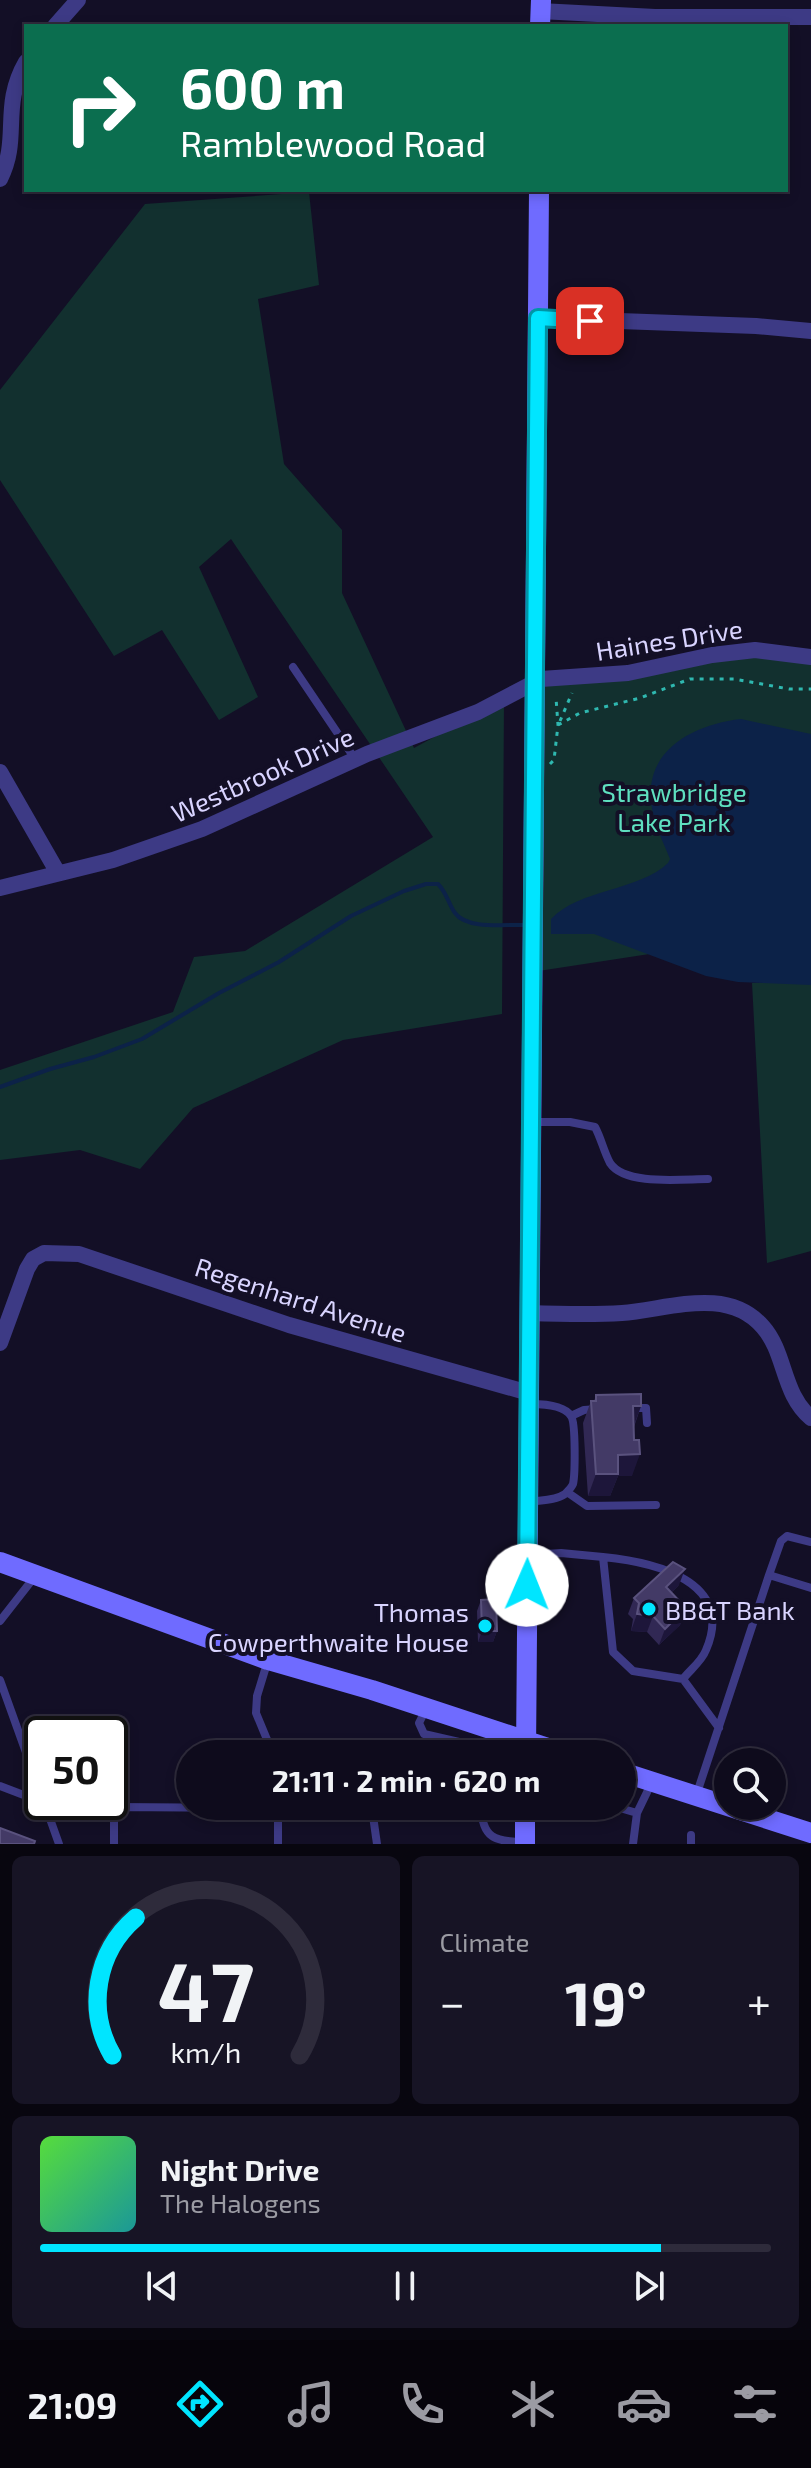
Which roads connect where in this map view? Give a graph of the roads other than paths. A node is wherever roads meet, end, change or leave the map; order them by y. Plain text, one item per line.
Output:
1 (78, 0) edge
2 (540, 12) edge
3 (811, 17) edge
4 (57, 24) edge
5 (24, 65) edge
6 (3, 110) edge
7 (0, 179) edge
8 (539, 192) edge
9 (538, 318) junction
10 (811, 331) edge
11 (811, 657) edge
12 (293, 667) dead end
13 (534, 682) junction
14 (356, 759) junction
15 (0, 772) edge
16 (58, 873) junction
17 (0, 888) edge
18 (531, 1122) junction
19 (708, 1179) dead end
20 (529, 1313) junction
21 (0, 1343) edge
22 (528, 1399) junction
23 (571, 1416) junction
24 (811, 1418) edge
25 (647, 1423) dead end
26 (567, 1492) junction
27 (528, 1502) junction
28 (656, 1505) dead end
29 (811, 1542) edge
30 (527, 1555) junction
31 (603, 1557) junction
32 (0, 1562) edge
33 (36, 1574) junction
34 (769, 1575) junction
35 (811, 1588) edge
36 (0, 1621) edge
37 (268, 1660) junction
38 (683, 1679) junction
39 (0, 1680) edge
40 (426, 1709) junction
41 (719, 1728) junction
42 (267, 1740) edge
43 (450, 1740) edge
44 (505, 1740) edge
45 (526, 1740) edge
46 (24, 1748) edge
47 (636, 1777) edge
48 (651, 1782) junction
49 (0, 1786) edge
50 (24, 1794) edge
51 (696, 1797) junction
52 (176, 1807) edge
53 (637, 1813) joint
54 (50, 1820) edge
55 (278, 1820) edge
56 (374, 1820) edge
57 (482, 1820) edge
58 (525, 1820) edge
59 (811, 1833) edge
60 (525, 1843) edge
61 (59, 1844) edge
62 (114, 1844) edge
63 (278, 1844) edge
64 (377, 1844) edge
65 (633, 1844) edge

1 - 4 street
2 - 3 street
5 - 6 street
6 - 7 street
8 - 9 main road
9 - 10 street
9 - 13 main road
11 - 13 street, Haines Drive
12 - 14 lane
13 - 14 street, Westbrook Drive
13 - 18 main road
14 - 16 street, Westbrook Drive
15 - 16 street
16 - 17 street, Westbrook Drive
18 - 19 lane
18 - 20 main road
20 - 22 main road
20 - 24 street
21 - 22 street, Regenhard Avenue
22 - 23 lane
22 - 27 main road
23 - 25 lane
23 - 26 lane
26 - 27 lane
26 - 28 lane
27 - 30 main road
29 - 34 lane
30 - 31 lane
30 - 45 main road
31 - 38 lane
31 - 38 lane
32 - 33 main road
33 - 36 lane
33 - 37 main road
34 - 35 lane
34 - 41 lane
37 - 40 main road
37 - 42 lane
38 - 41 lane
39 - 46 lane
40 - 43 lane
40 - 44 main road
41 - 51 lane
47 - 48 main road
48 - 51 main road
48 - 53 lane
49 - 50 lane
51 - 59 main road
52 - 62 lane
53 - 65 lane
54 - 61 lane
55 - 63 lane
56 - 64 lane
57 - 60 lane
58 - 60 main road

